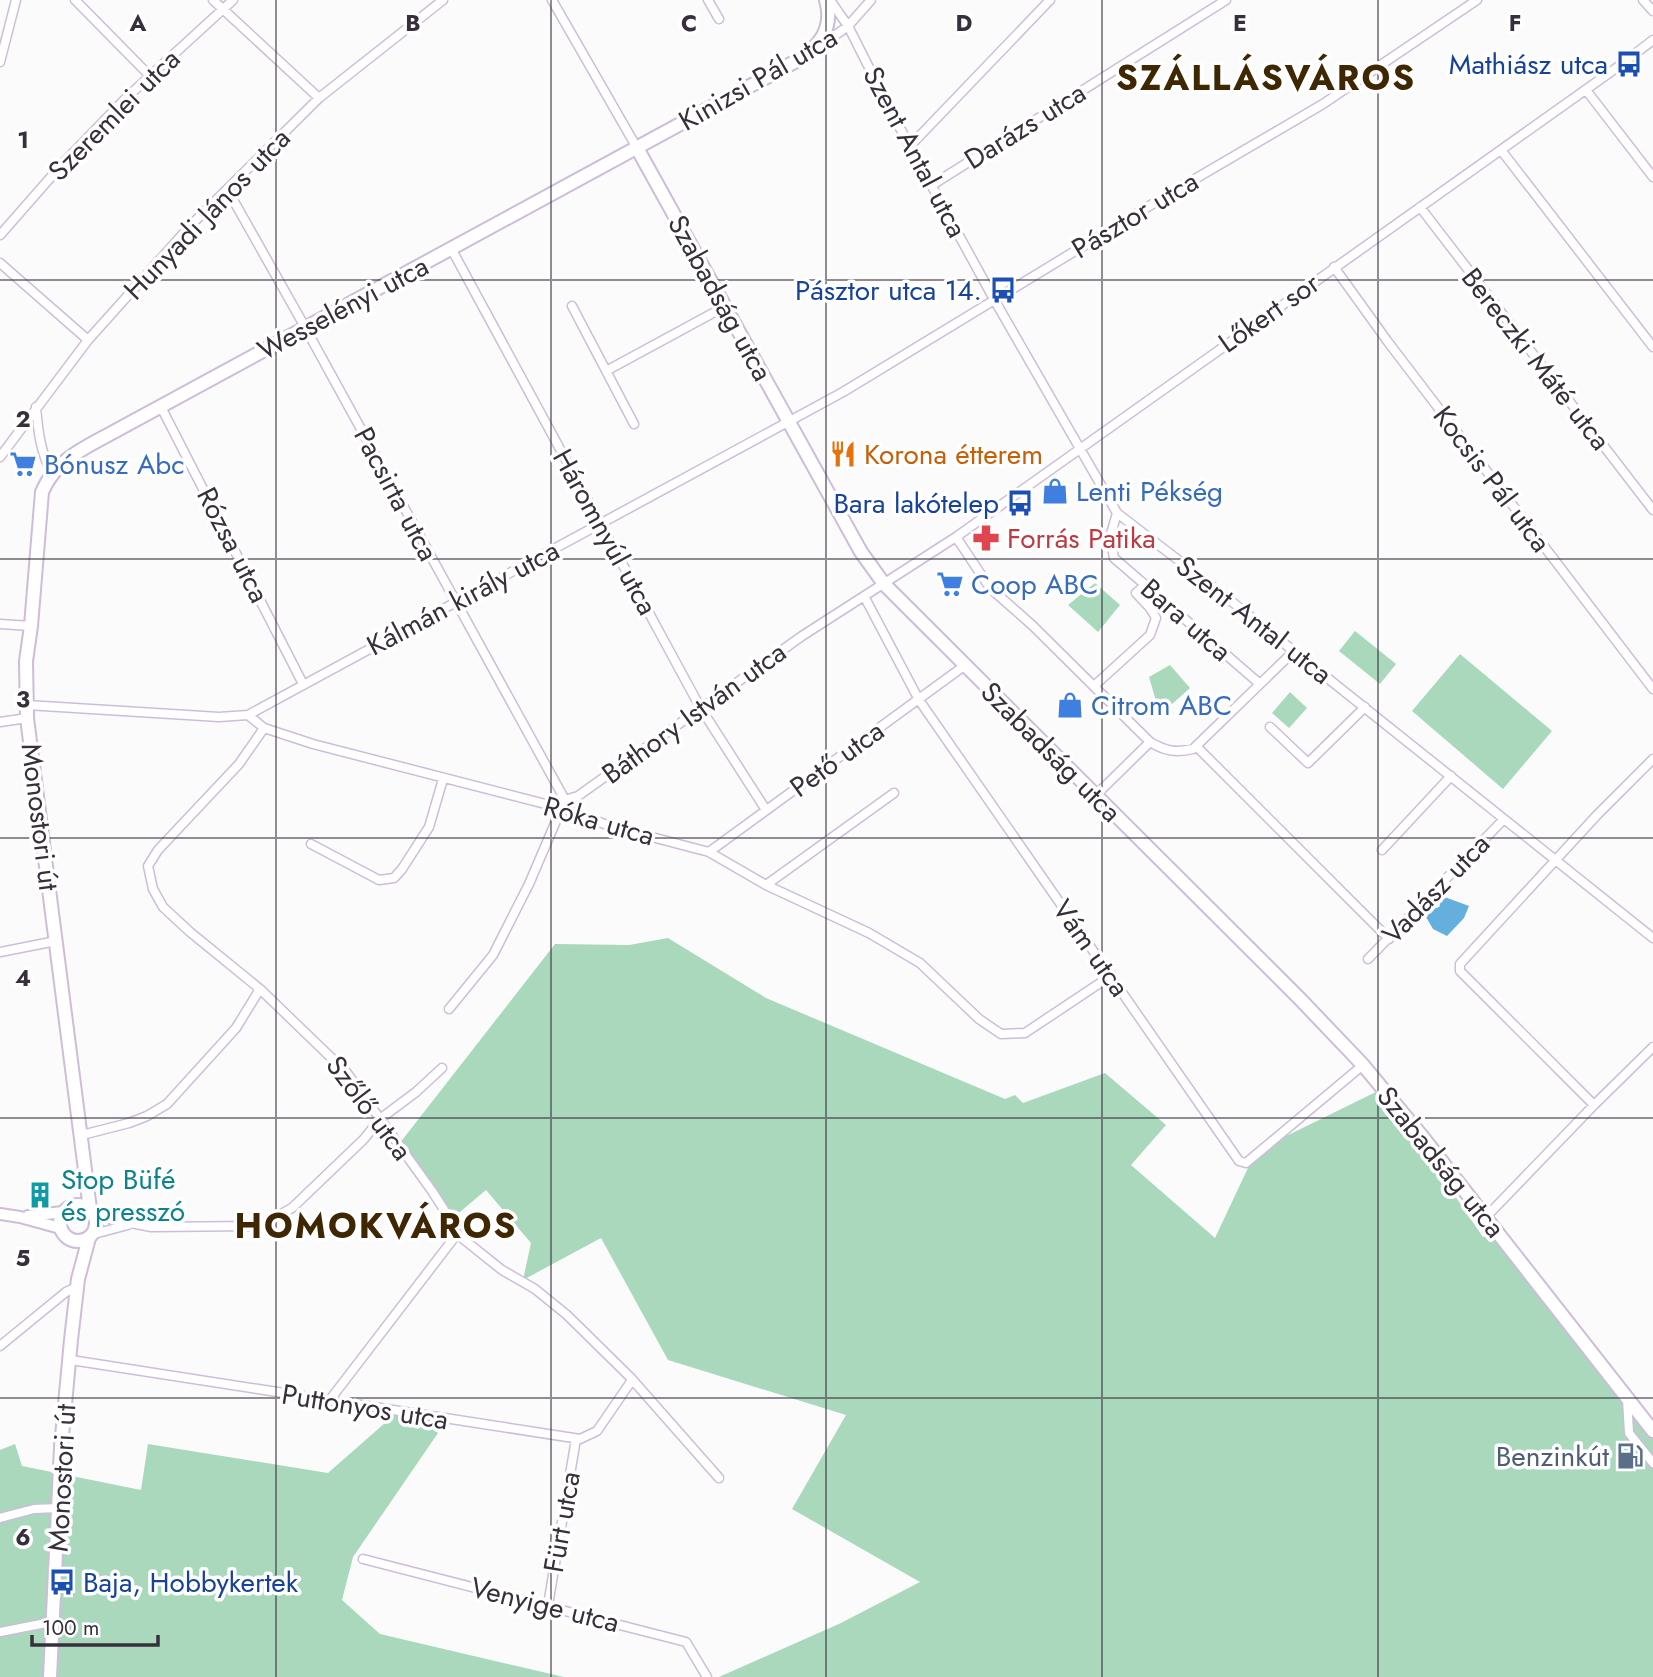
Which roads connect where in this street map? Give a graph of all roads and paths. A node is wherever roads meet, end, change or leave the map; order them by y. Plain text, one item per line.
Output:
1 (16, 0) edge
2 (75, 0) edge
3 (214, 0) edge
4 (233, 0) edge
5 (443, 0) edge
6 (552, 0) edge
7 (708, 0) edge
8 (828, 0) edge
9 (871, 0) edge
10 (1049, 0) edge
11 (1226, 0) edge
12 (1477, 0) edge
13 (1643, 0) edge
14 (224, 8) junction
15 (1653, 11) edge
16 (719, 19) dead end
17 (848, 26) junction
18 (1653, 40) edge
19 (814, 50) junction
20 (0, 62) edge
21 (150, 76) junction
22 (1586, 90) junction
23 (319, 98) junction
24 (910, 146) junction
25 (637, 148) junction
26 (1501, 150) junction
27 (1653, 177) edge
28 (932, 185) junction
29 (227, 189) junction
30 (1420, 207) junction
31 (0, 235) edge
32 (452, 250) junction
33 (0, 263) edge
34 (1334, 267) junction
35 (995, 300) junction
36 (572, 306) dead end
37 (724, 307) junction
38 (306, 328) junction
39 (88, 340) junction
40 (1653, 347) edge
41 (606, 371) junction
42 (36, 407) junction
43 (161, 407) junction
44 (789, 421) junction
45 (634, 424) dead end
46 (1080, 448) junction
47 (0, 457) edge
48 (52, 472) junction
49 (1653, 510) edge
50 (1117, 513) junction
51 (600, 524) junction
52 (956, 537) junction
53 (884, 584) junction
54 (1145, 585) junction
55 (863, 596) junction
56 (454, 602) junction
57 (0, 624) edge
58 (31, 626) junction
59 (1294, 651) junction
60 (964, 666) junction
61 (303, 684) junction
62 (1260, 684) junction
63 (1094, 686) junction
64 (1653, 689) edge
65 (919, 700) junction
66 (700, 707) junction
67 (1365, 707) junction
68 (27, 712) junction
69 (248, 715) junction
70 (0, 722) edge
71 (1270, 727) dead end
72 (264, 728) junction
73 (1150, 742) junction
74 (1196, 746) junction
75 (1653, 759) edge
76 (1451, 776) junction
77 (443, 779) junction
78 (894, 793) dead end
79 (1095, 796) junction
80 (563, 804) junction
81 (766, 810) junction
82 (1504, 819) junction
83 (311, 844) dead end
84 (1382, 850) dead end
85 (709, 852) junction
86 (1555, 860) junction
87 (766, 885) junction
88 (1653, 938) edge
89 (1389, 939) junction
90 (56, 941) junction
91 (0, 951) edge
92 (1368, 959) dead end
93 (1112, 975) junction
94 (260, 989) junction
95 (449, 1009) dead end
96 (1653, 1047) edge
97 (1363, 1065) junction
98 (442, 1068) dead end
99 (1594, 1105) junction
100 (380, 1119) junction
101 (82, 1135) junction
102 (83, 1164) junction
103 (68, 1209) junction
104 (93, 1212) junction
105 (0, 1214) edge
106 (20, 1217) junction
107 (1486, 1217) junction
108 (131, 1225) junction
109 (60, 1227) junction
110 (457, 1234) junction
111 (91, 1236) junction
112 (71, 1240) junction
113 (78, 1283) junction
114 (0, 1346) edge
115 (71, 1360) junction
116 (632, 1380) junction
117 (1626, 1396) junction
118 (328, 1401) junction
119 (1653, 1430) edge
120 (576, 1439) junction
121 (1653, 1463) edge
122 (719, 1478) dead end
123 (59, 1507) junction
124 (0, 1518) edge
125 (363, 1559) dead end
126 (548, 1605) junction
127 (51, 1622) junction
128 (0, 1632) edge
129 (50, 1677) edge
130 (707, 1677) edge

1 - 20 street
2 - 21 street
3 - 14 street
4 - 14 street, Szeremlei utca
5 - 23 street, Hunyadi János utca
6 - 25 street, Szabadság utca
7 - 16 street
8 - 17 street, Szent Antal utca
8 - 19 main road, Szent Antal utca
9 - 17 street, Kinizsi Pál utca
10 - 24 street
11 - 28 street, Darázs utca
12 - 35 street, Pásztor utca
13 - 15 street
14 - 21 street, Szeremlei utca
14 - 23 street
17 - 19 street, Kinizsi Pál utca
17 - 24 street, Szent Antal utca
18 - 22 street, Lőkert sor
19 - 25 main road, Kinizsi Pál utca
21 - 31 street, Szeremlei utca
22 - 26 street, Lőkert sor
22 - 27 street
23 - 29 street, Hunyadi János utca
24 - 28 street, Szent Antal utca
25 - 32 main road, Wesselényi utca
25 - 37 main road, Szabadság utca
26 - 30 street, Lőkert sor
26 - 40 street
28 - 35 street, Szent Antal utca
29 - 38 street, Pacsirta utca
29 - 39 street, Hunyadi János utca
30 - 34 street, Lőkert sor
30 - 49 street, Bereczki Máté utca
32 - 38 main road, Wesselényi utca
32 - 51 street, Háromnyúl utca
33 - 39 street
34 - 46 street, Lőkert sor
34 - 64 street, Kocsis Pál utca
35 - 44 street, Pásztor utca
35 - 46 street, Szent Antal utca
36 - 41 street
37 - 41 street
37 - 44 main road, Szabadság utca
38 - 43 main road, Wesselényi utca
38 - 56 street, Pacsirta utca
39 - 42 street, Hunyadi János utca
41 - 45 street
42 - 47 street, Hunyadi János utca
42 - 48 street
43 - 48 main road, Wesselényi utca
43 - 61 street, Rózsa utca
44 - 51 street, Kálmán király utca
44 - 53 main road, Szabadság utca
46 - 50 street, Szent Antal utca
46 - 52 street, Lőkert sor
48 - 58 main road, Monostori út
50 - 54 street, Bara utca
50 - 59 street, Szent Antal utca
51 - 56 street, Kálmán király utca
51 - 66 street, Háromnyúl utca
52 - 53 street, Lőkert sor
52 - 63 street
53 - 55 street, Báthory István utca
53 - 60 main road, Szabadság utca
54 - 62 street, Bara utca
54 - 63 street
55 - 65 street, Vám utca
55 - 66 street, Báthory István utca
56 - 61 street, Kálmán király utca
56 - 80 street, Pacsirta utca
57 - 58 street
58 - 68 main road, Monostori út
59 - 62 street
59 - 67 street, Szent Antal utca
60 - 65 street, Pető utca
60 - 79 main road, Szabadság utca
61 - 69 street, Kálmán király utca
62 - 74 street
63 - 73 street
65 - 81 street, Pető utca
65 - 93 street, Vám utca
66 - 80 street, Báthory István utca
66 - 81 street, Háromnyúl utca
67 - 71 street
67 - 76 street, Szent Antal utca
68 - 69 street
68 - 70 street
68 - 90 main road, Monostori út
69 - 72 street, Róka utca
72 - 77 street, Róka utca
72 - 94 street, Szőlő utca
73 - 74 street
73 - 79 street
74 - 89 street
75 - 86 street
76 - 82 street, Szent Antal utca
76 - 84 street
77 - 80 street, Róka utca
77 - 83 street
78 - 87 street
79 - 97 main road, Szabadság utca
80 - 85 street, Róka utca
80 - 95 street
81 - 85 street, Pető utca
82 - 86 street, Szent Antal utca
82 - 89 street, Vadász utca
85 - 87 street, Róka utca
86 - 88 street, Szent Antal utca
86 - 99 street
87 - 93 street, Róka utca
89 - 92 street, Vadász utca
90 - 91 street
90 - 101 main road, Monostori út
93 - 97 street, Vám utca
94 - 100 street, Szőlő utca
94 - 101 street
96 - 99 street
97 - 107 main road, Szabadság utca
98 - 100 street
99 - 107 street
100 - 108 street
100 - 110 street, Szőlő utca
101 - 102 main road, Monostori út
102 - 103 main road, Monostori út
102 - 104 main road, Monostori út
103 - 104 main road
103 - 106 street
103 - 109 main road
104 - 108 street
104 - 111 main road
105 - 106 street
106 - 109 street
107 - 117 main road, Szabadság utca
108 - 111 street
109 - 112 main road
110 - 116 street, Szőlő utca
110 - 118 street
111 - 112 main road
111 - 113 main road, Monostori út
112 - 113 main road, Monostori út
113 - 114 street
113 - 115 main road, Monostori út
115 - 118 street, Puttonyos utca
115 - 123 main road, Monostori út
116 - 120 street
116 - 122 street, Szőlő utca
117 - 119 main road, Szabadság utca
117 - 121 street
118 - 120 street, Puttonyos utca
120 - 126 street, Fürt utca
123 - 124 street
123 - 127 main road, Monostori út
125 - 126 street, Venyige utca
126 - 130 street, Venyige utca
127 - 128 street
127 - 129 main road, Monostori út

